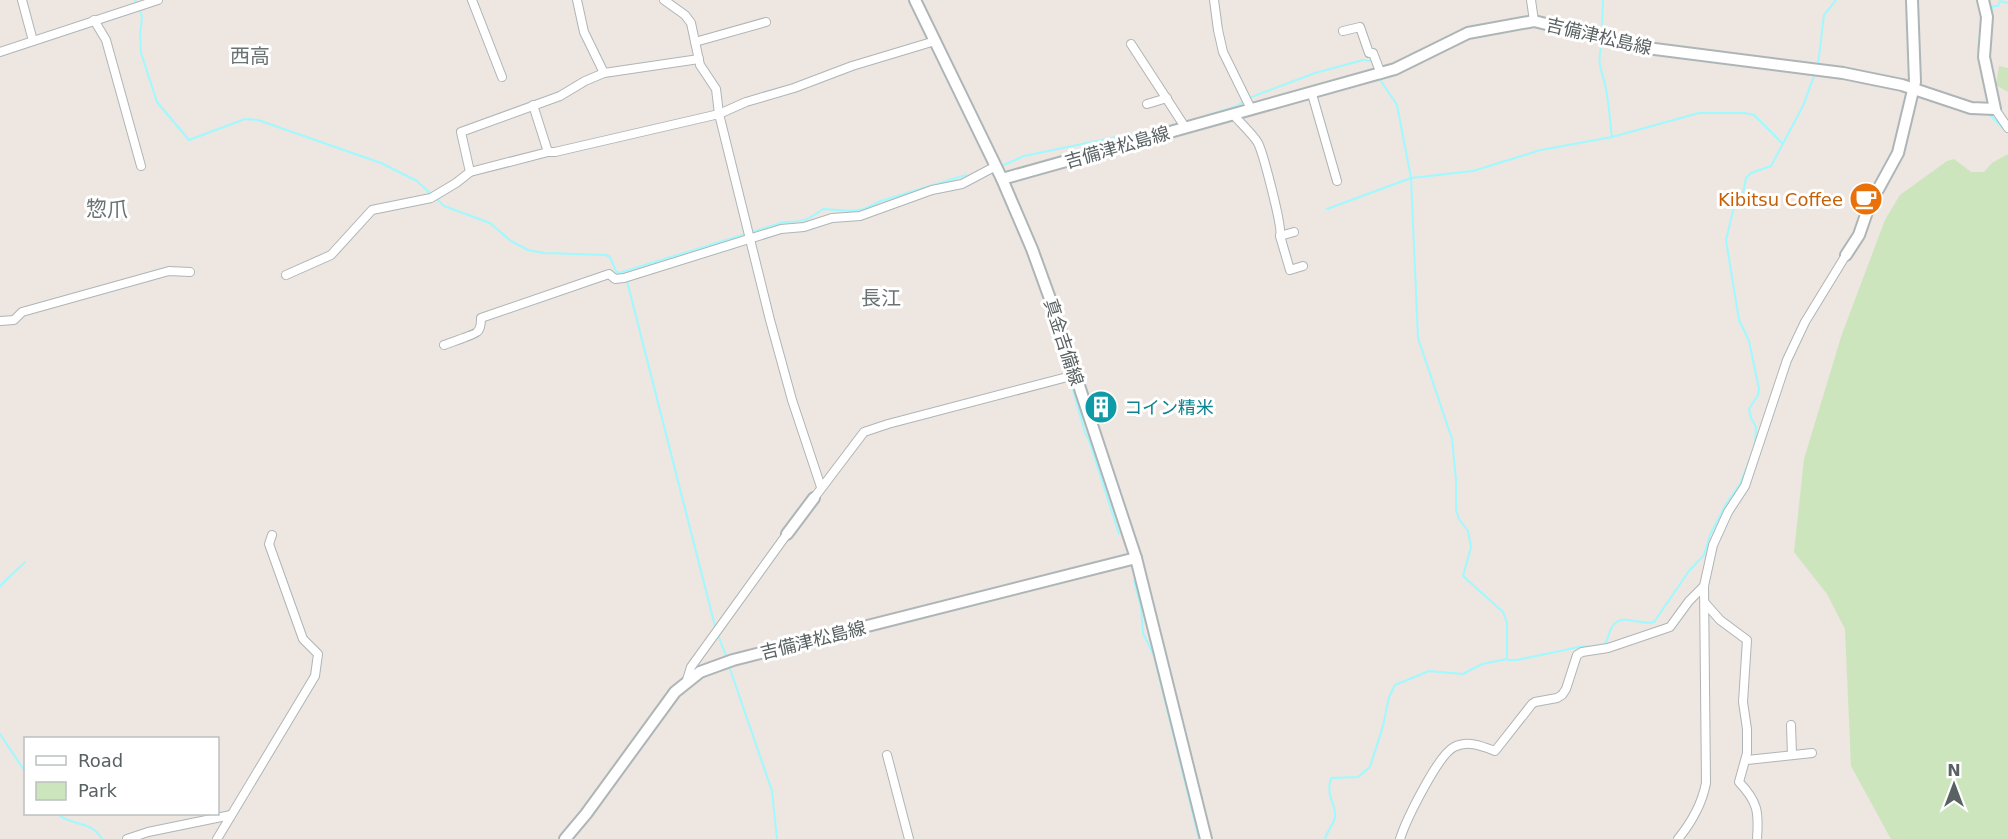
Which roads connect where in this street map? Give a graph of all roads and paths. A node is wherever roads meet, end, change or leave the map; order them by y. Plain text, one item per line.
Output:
1 (22, 0) edge
2 (158, 0) edge
3 (472, 0) edge
4 (577, 0) edge
5 (664, 0) edge
6 (915, 0) edge
7 (1214, 0) edge
8 (1531, 0) edge
9 (1912, 0) edge
10 (1983, 0) edge
11 (142, 2) edge
12 (94, 20) junction
13 (1534, 21) junction
14 (766, 22) dead end
15 (1342, 32) dead end
16 (33, 41) junction
17 (935, 41) junction
18 (695, 42) junction
19 (1131, 44) dead end
20 (0, 52) edge
21 (699, 59) junction
22 (604, 73) junction
23 (1381, 74) junction
24 (502, 77) dead end
25 (1912, 88) junction
26 (1312, 94) junction
27 (1167, 98) junction
28 (1147, 104) dead end
29 (533, 105) junction
30 (1251, 109) junction
31 (1995, 109) junction
32 (719, 114) junction
33 (1233, 114) junction
34 (1185, 127) junction
35 (2008, 128) edge
36 (548, 152) junction
37 (141, 165) dead end
38 (996, 166) junction
39 (470, 172) junction
40 (1002, 179) junction
41 (1337, 181) dead end
42 (1294, 232) dead end
43 (1280, 236) junction
44 (750, 239) junction
45 (1846, 255) joint
46 (1303, 266) dead end
47 (190, 272) dead end
48 (285, 275) dead end
49 (0, 321) edge
50 (444, 345) dead end
51 (1075, 375) junction
52 (821, 487) junction
53 (814, 498) joint
54 (787, 534) joint
55 (272, 535) dead end
56 (1136, 558) junction
57 (1704, 586) junction
58 (1704, 602) junction
59 (687, 680) junction
60 (1791, 726) dead end
61 (1812, 753) dead end
62 (887, 755) dead end
63 (1792, 755) junction
64 (1747, 759) junction
65 (231, 815) junction
66 (127, 839) edge
67 (217, 839) edge
68 (565, 839) edge
69 (909, 839) edge
70 (1206, 839) edge
71 (1400, 839) edge
72 (1678, 839) edge
73 (1757, 839) edge

1 - 16 street
2 - 11 street
3 - 24 street
4 - 22 street
5 - 18 street
6 - 17 main road, 真金吉備線
7 - 30 street
8 - 13 street
9 - 25 main road
10 - 31 main road
11 - 12 street
12 - 16 street
12 - 37 street
13 - 23 main road, 吉備津松島線
13 - 25 main road, 吉備津松島線
14 - 18 street
15 - 23 street
16 - 20 street
17 - 32 street
17 - 38 main road, 真金吉備線
18 - 21 street
19 - 27 street
21 - 22 street
21 - 32 street
22 - 29 street
23 - 26 main road, 吉備津松島線
25 - 31 main road, 吉備津松島線
25 - 45 main road
26 - 30 main road, 吉備津松島線
26 - 41 street
27 - 28 street
27 - 34 street
29 - 36 street
29 - 39 street
30 - 33 main road, 吉備津松島線
31 - 35 street
32 - 36 street
32 - 44 street
33 - 34 main road, 吉備津松島線
33 - 43 street
34 - 40 main road, 吉備津松島線
36 - 39 street
38 - 40 main road, 真金吉備線
38 - 44 street
39 - 48 street
40 - 51 main road, 真金吉備線
42 - 43 street
43 - 46 street
44 - 50 street
44 - 52 street
45 - 57 street
47 - 49 street
51 - 52 street
51 - 56 main road, 真金吉備線
52 - 53 street
53 - 54 main road
54 - 59 street
55 - 65 street
56 - 59 main road, 吉備津松島線
56 - 70 main road, 真金吉備線
57 - 58 street
57 - 71 street
58 - 64 street
58 - 72 street
59 - 68 main road, 吉備津松島線
60 - 63 street
61 - 63 street
62 - 69 street
63 - 64 street
64 - 73 street
65 - 66 street
65 - 67 street

